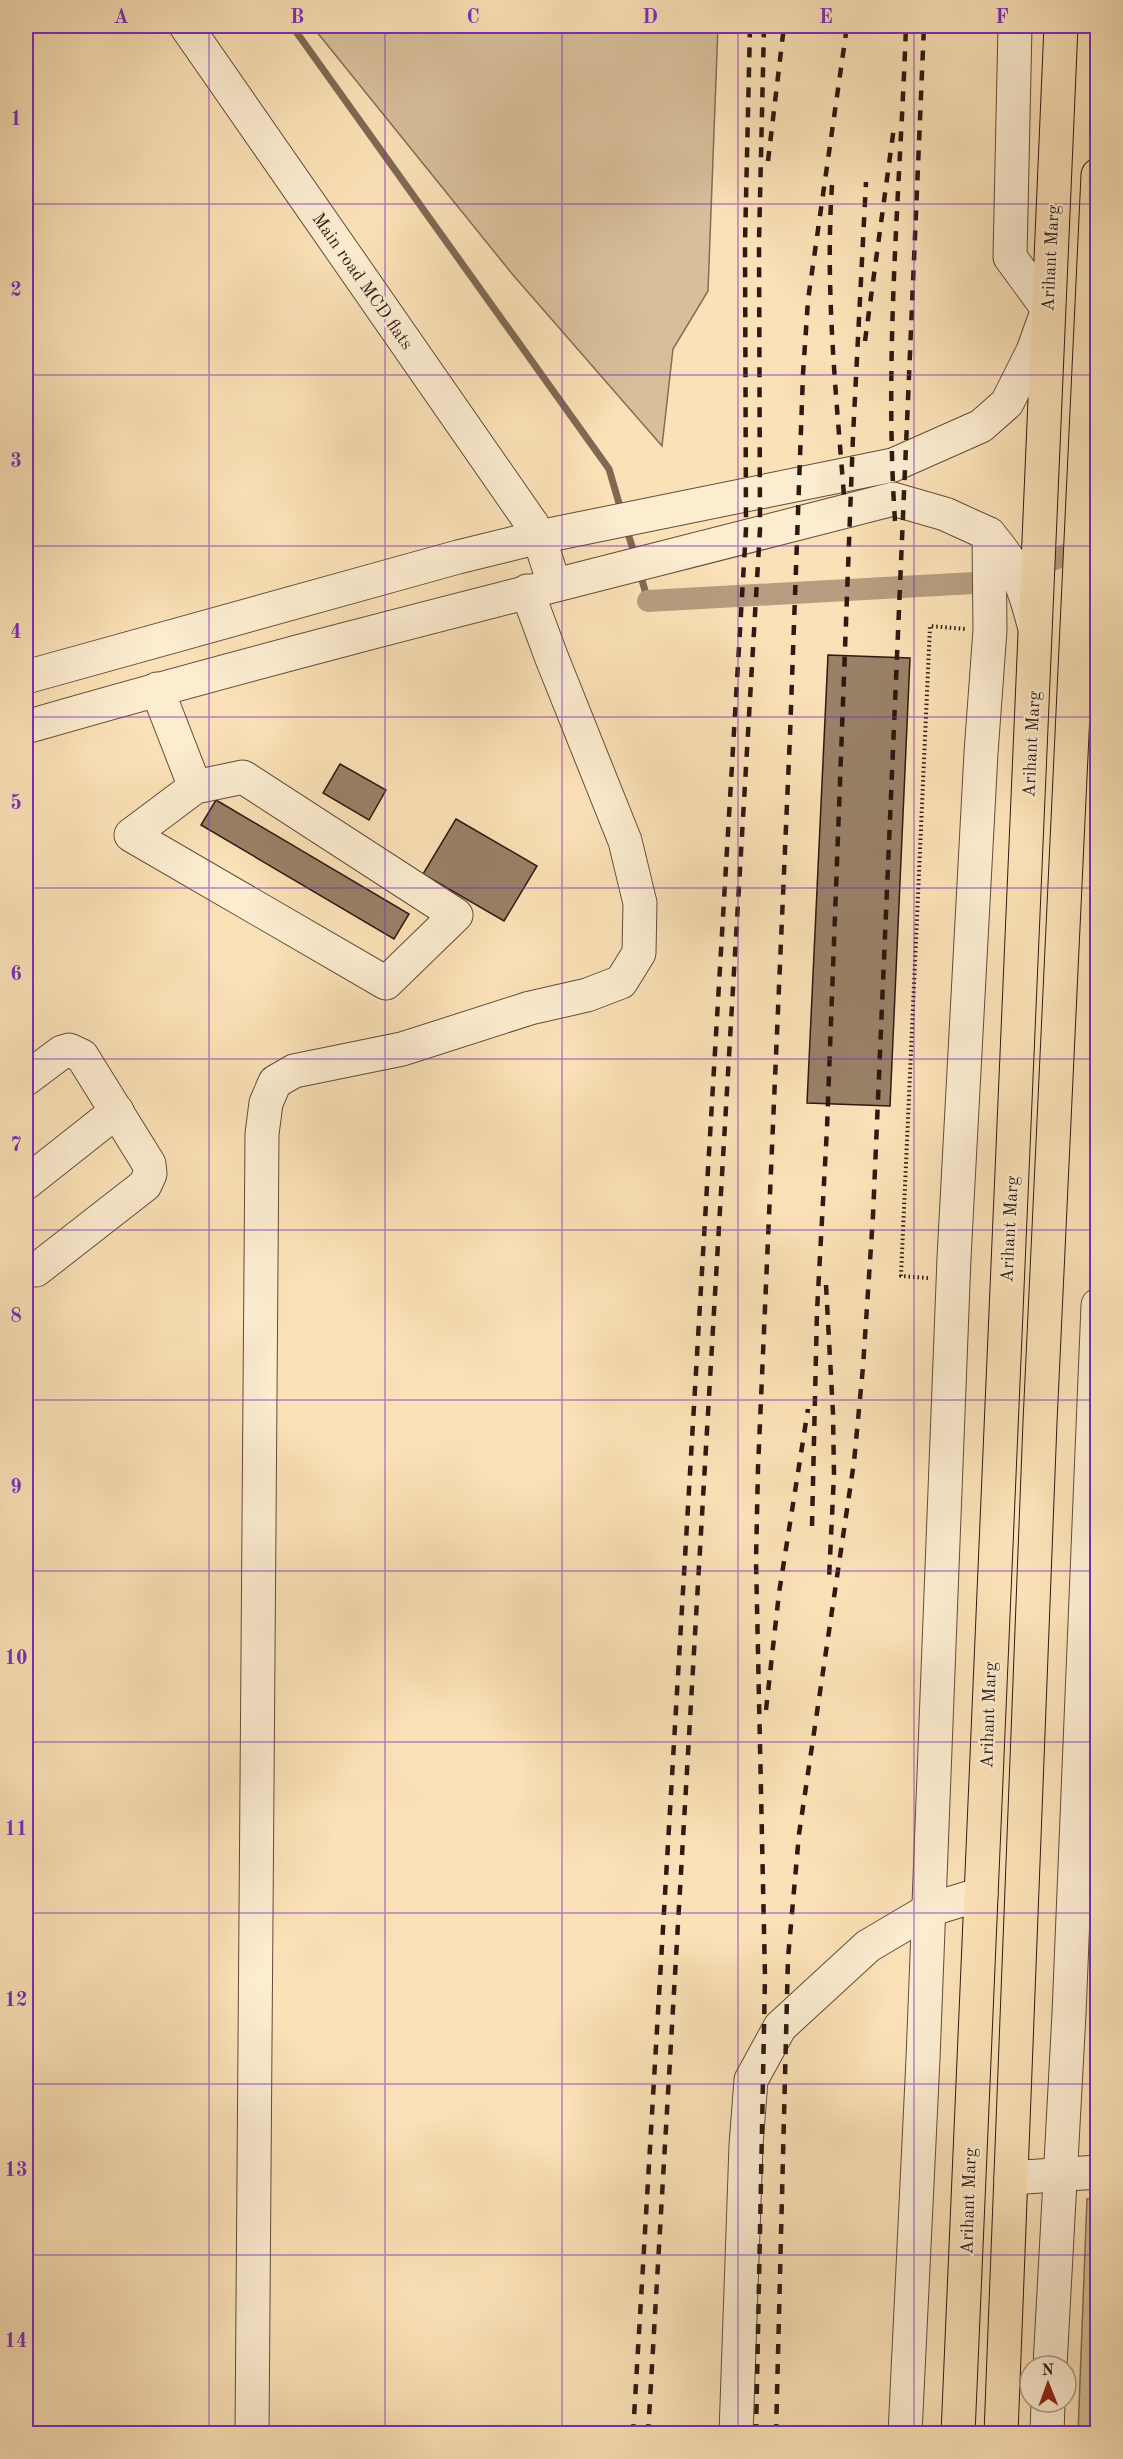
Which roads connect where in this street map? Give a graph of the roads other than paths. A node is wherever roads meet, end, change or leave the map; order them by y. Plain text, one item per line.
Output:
1 (186, 26) edge
2 (1015, 26) edge
3 (1061, 26) edge
4 (1098, 175) edge
5 (1094, 306) edge
6 (1048, 309) junction
7 (1092, 393) edge
8 (1088, 498) edge
9 (539, 537) junction
10 (990, 545) junction
11 (541, 588) junction
12 (1036, 618) junction
13 (26, 677) edge
14 (157, 689) junction
15 (26, 727) edge
16 (195, 787) junction
17 (26, 1079) edge
18 (117, 1111) junction
19 (26, 1183) edge
20 (36, 1270) dead end
21 (1098, 1305) edge
22 (1003, 1362) junction
23 (1043, 1363) junction
24 (981, 1894) junction
25 (928, 1910) junction
26 (1098, 2172) edge
27 (1061, 2173) junction
28 (1011, 2178) junction
29 (1051, 2354) edge
30 (1048, 2414) edge
31 (252, 2433) edge
32 (736, 2433) edge
33 (905, 2433) edge
34 (957, 2433) edge
35 (1000, 2433) edge
36 (1047, 2433) edge

1 - 9 street, Main road MCD flats
2 - 6 street
3 - 6 main road, Arihant Marg
4 - 5 main road
5 - 7 main road
6 - 9 street
6 - 12 main road, Arihant Marg
7 - 8 main road
8 - 23 main road
9 - 11 street, Main road MCD flats
9 - 13 street
10 - 11 street
10 - 12 street
10 - 25 street
11 - 14 street
11 - 31 street, Main road MCD flats
12 - 22 main road, Arihant Marg
14 - 15 street
14 - 16 street
16 - 16 street
17 - 18 street
18 - 19 street
18 - 20 street
21 - 27 street
22 - 23 main road
22 - 24 main road, Arihant Marg
23 - 28 main road
24 - 25 street
24 - 34 main road, Arihant Marg
25 - 32 street
25 - 33 street
26 - 27 street
27 - 28 street
27 - 29 street
28 - 35 main road
30 - 36 street

